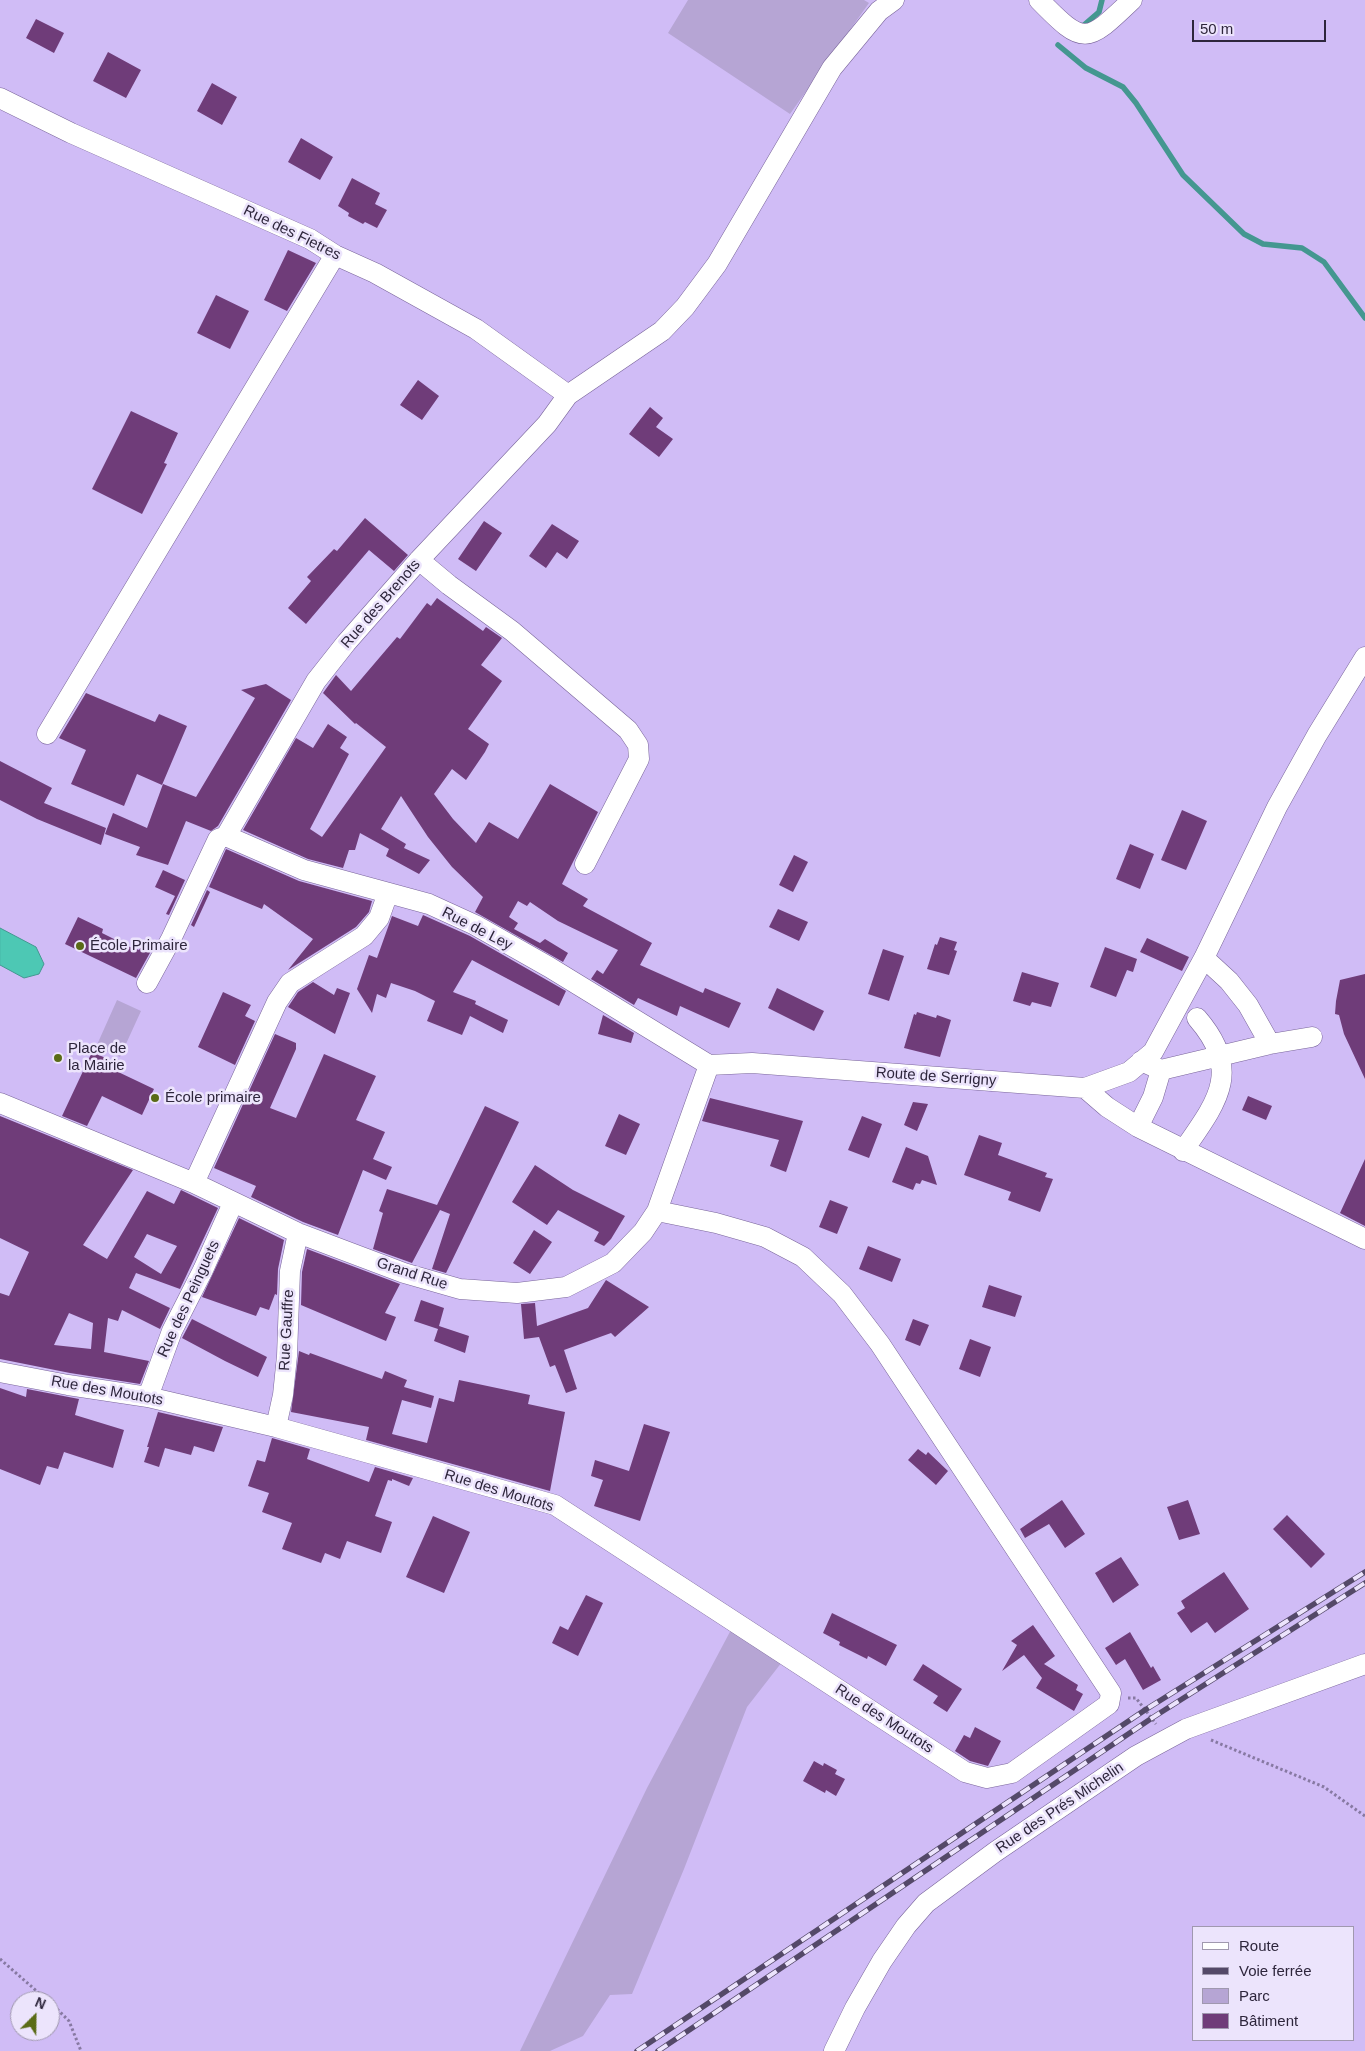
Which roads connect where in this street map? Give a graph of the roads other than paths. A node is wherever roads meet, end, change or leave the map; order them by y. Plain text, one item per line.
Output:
1 (894, 0) edge
2 (1039, 0) edge
3 (1132, 0) edge
4 (0, 98) edge
5 (335, 255) junction
6 (568, 395) junction
7 (419, 560) junction
8 (1365, 657) edge
9 (47, 734) dead end
10 (226, 836) junction
11 (584, 864) dead end
12 (388, 893) junction
13 (1204, 958) junction
14 (147, 983) dead end
15 (1197, 1018) dead end
16 (1312, 1037) dead end
17 (1270, 1044) junction
18 (1221, 1056) junction
19 (1152, 1061) junction
20 (709, 1065) junction
21 (1086, 1088) junction
22 (6, 1106) edge
23 (1138, 1127) junction
24 (1183, 1151) junction
25 (194, 1183) junction
26 (233, 1203) junction
27 (657, 1211) junction
28 (298, 1233) junction
29 (1365, 1239) edge
30 (0, 1372) edge
31 (148, 1397) junction
32 (276, 1427) junction
33 (1365, 1664) edge
34 (834, 2051) edge

1 - 6 street, Rue des Brenots
2 - 3 street
4 - 5 street, Rue des Fietres
5 - 6 street, Rue des Fietres
5 - 9 street
6 - 7 street, Rue des Brenots
7 - 10 street, Rue des Brenots
7 - 11 street
8 - 13 street
10 - 12 street, Rue de Ley
10 - 14 street
12 - 20 street, Rue de Ley
12 - 25 street
13 - 17 street
13 - 19 street
15 - 18 street
16 - 17 street
17 - 18 street
18 - 19 street
18 - 24 street
19 - 21 street, Route de Serrigny
19 - 23 street
20 - 21 street, Route de Serrigny
20 - 27 street, Grand Rue
21 - 23 street
22 - 25 street, Grand Rue
23 - 24 street
24 - 29 street
25 - 26 street, Grand Rue
26 - 28 street, Grand Rue
26 - 31 street, Rue des Peinguets
27 - 28 street, Grand Rue
27 - 32 street, Rue des Moutots
28 - 32 street, Rue Gauffre
30 - 31 street, Rue des Moutots
31 - 32 street, Rue des Moutots
33 - 34 street, Rue des Prés Michelin

